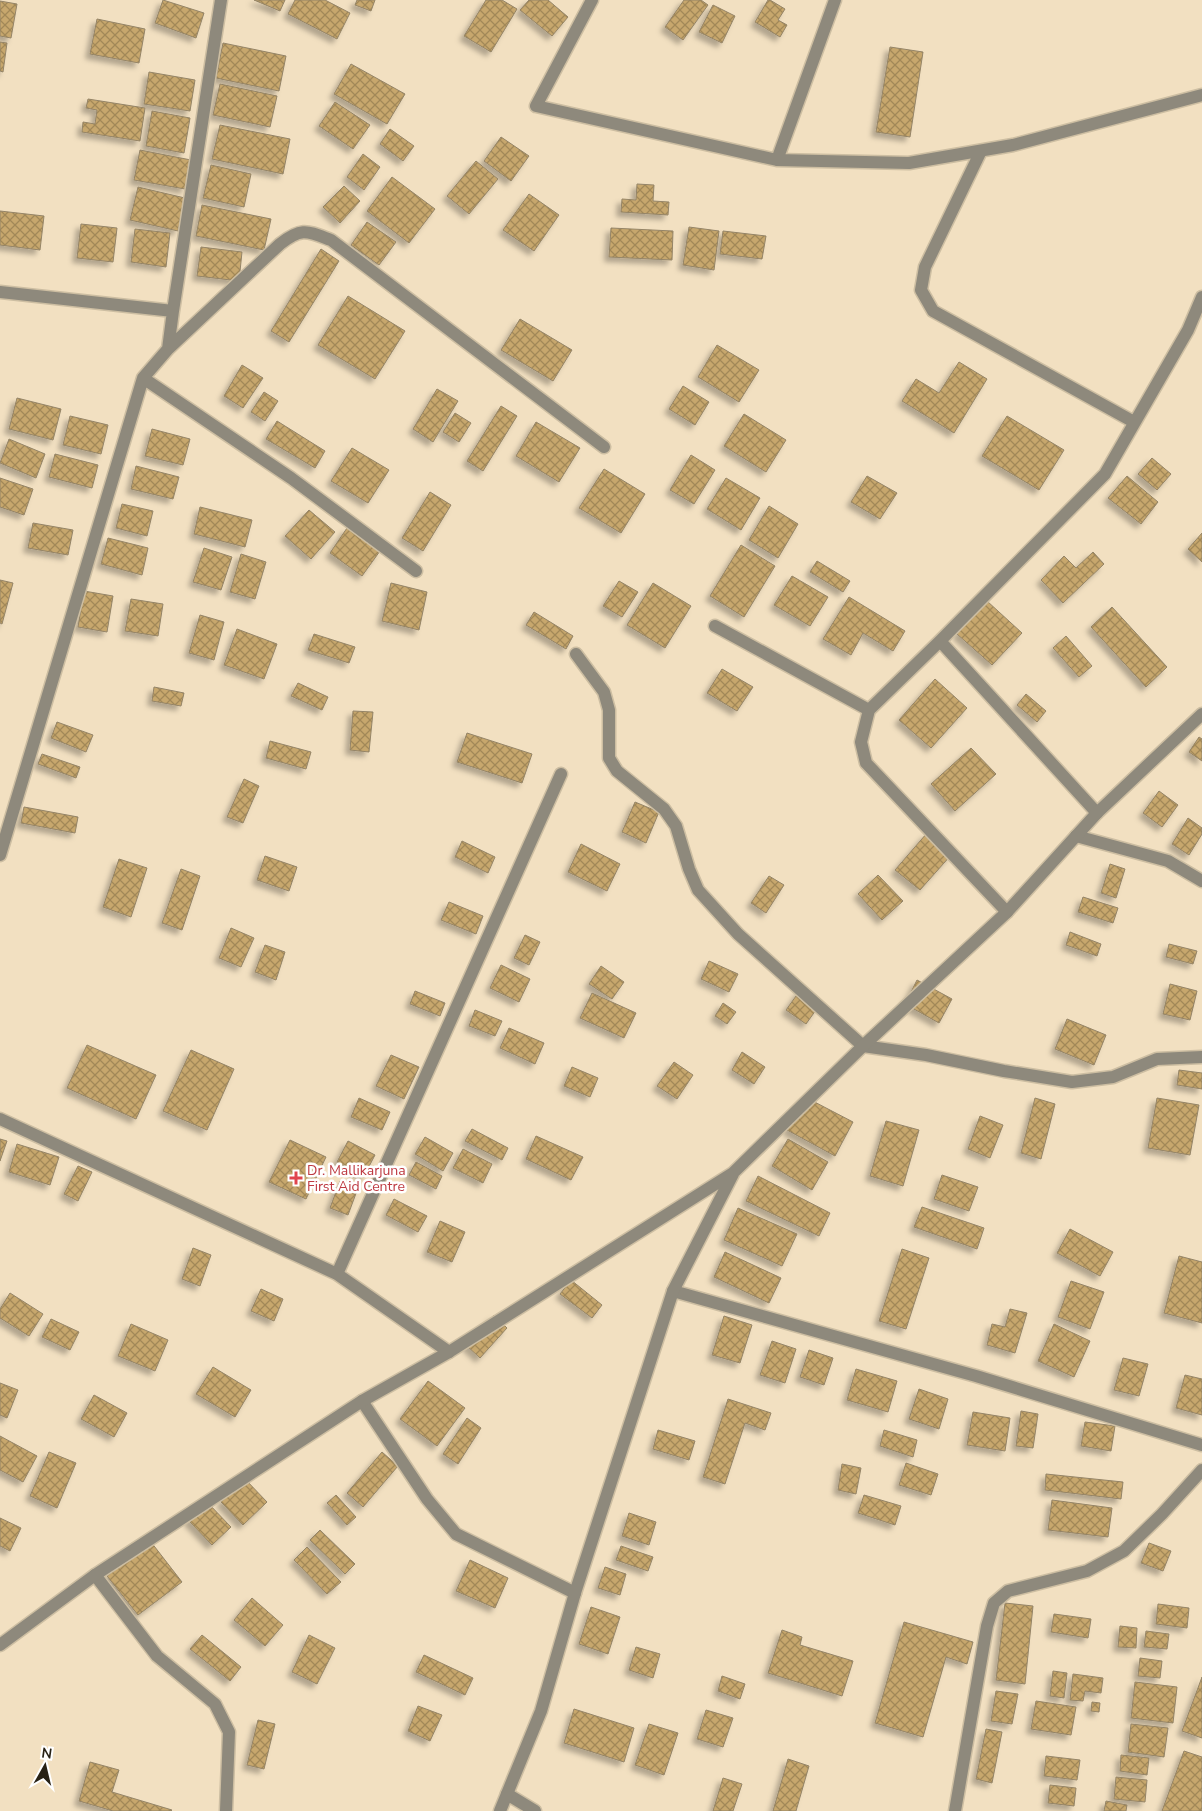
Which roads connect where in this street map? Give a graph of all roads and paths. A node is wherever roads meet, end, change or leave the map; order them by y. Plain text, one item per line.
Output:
1 (221, 0) edge
2 (592, 0) edge
3 (835, 0) edge
4 (1202, 95) edge
5 (981, 151) junction
6 (777, 160) junction
7 (0, 292) edge
8 (1202, 297) edge
9 (174, 311) junction
10 (168, 349) junction
11 (143, 378) junction
12 (1134, 422) junction
13 (604, 447) dead end
14 (416, 571) dead end
15 (715, 626) dead end
16 (940, 641) junction
17 (576, 654) dead end
18 (869, 710) junction
19 (1202, 714) edge
20 (562, 774) dead end
21 (1097, 813) junction
22 (1076, 836) junction
23 (0, 855) edge
24 (1202, 881) edge
25 (1008, 912) junction
26 (863, 1046) junction
27 (1202, 1058) edge
28 (0, 1119) edge
29 (733, 1173) junction
30 (337, 1274) junction
31 (673, 1291) junction
32 (449, 1352) junction
33 (362, 1401) junction
34 (1202, 1444) edge
35 (1202, 1470) edge
36 (95, 1576) junction
37 (575, 1593) junction
38 (0, 1645) edge
39 (507, 1794) junction
40 (226, 1811) edge
41 (500, 1811) edge
42 (535, 1811) edge
43 (955, 1811) edge

1 - 9 street
2 - 6 street
3 - 6 street
4 - 5 street
5 - 6 street
5 - 12 street
7 - 9 street
8 - 12 street
9 - 10 street
10 - 11 street
10 - 13 street
11 - 14 street
11 - 23 street
12 - 16 street
15 - 18 street
16 - 18 street
16 - 21 street
17 - 26 street
18 - 25 street
19 - 21 street
20 - 30 street
21 - 22 street
22 - 24 street
22 - 25 street
25 - 26 street
26 - 27 street
26 - 29 street
28 - 30 street
29 - 31 street
29 - 32 street
30 - 32 street
31 - 34 street
31 - 37 street
32 - 33 street
33 - 36 street
33 - 37 street
35 - 43 street
36 - 38 street
36 - 40 street
37 - 39 street
39 - 41 street
39 - 42 street

